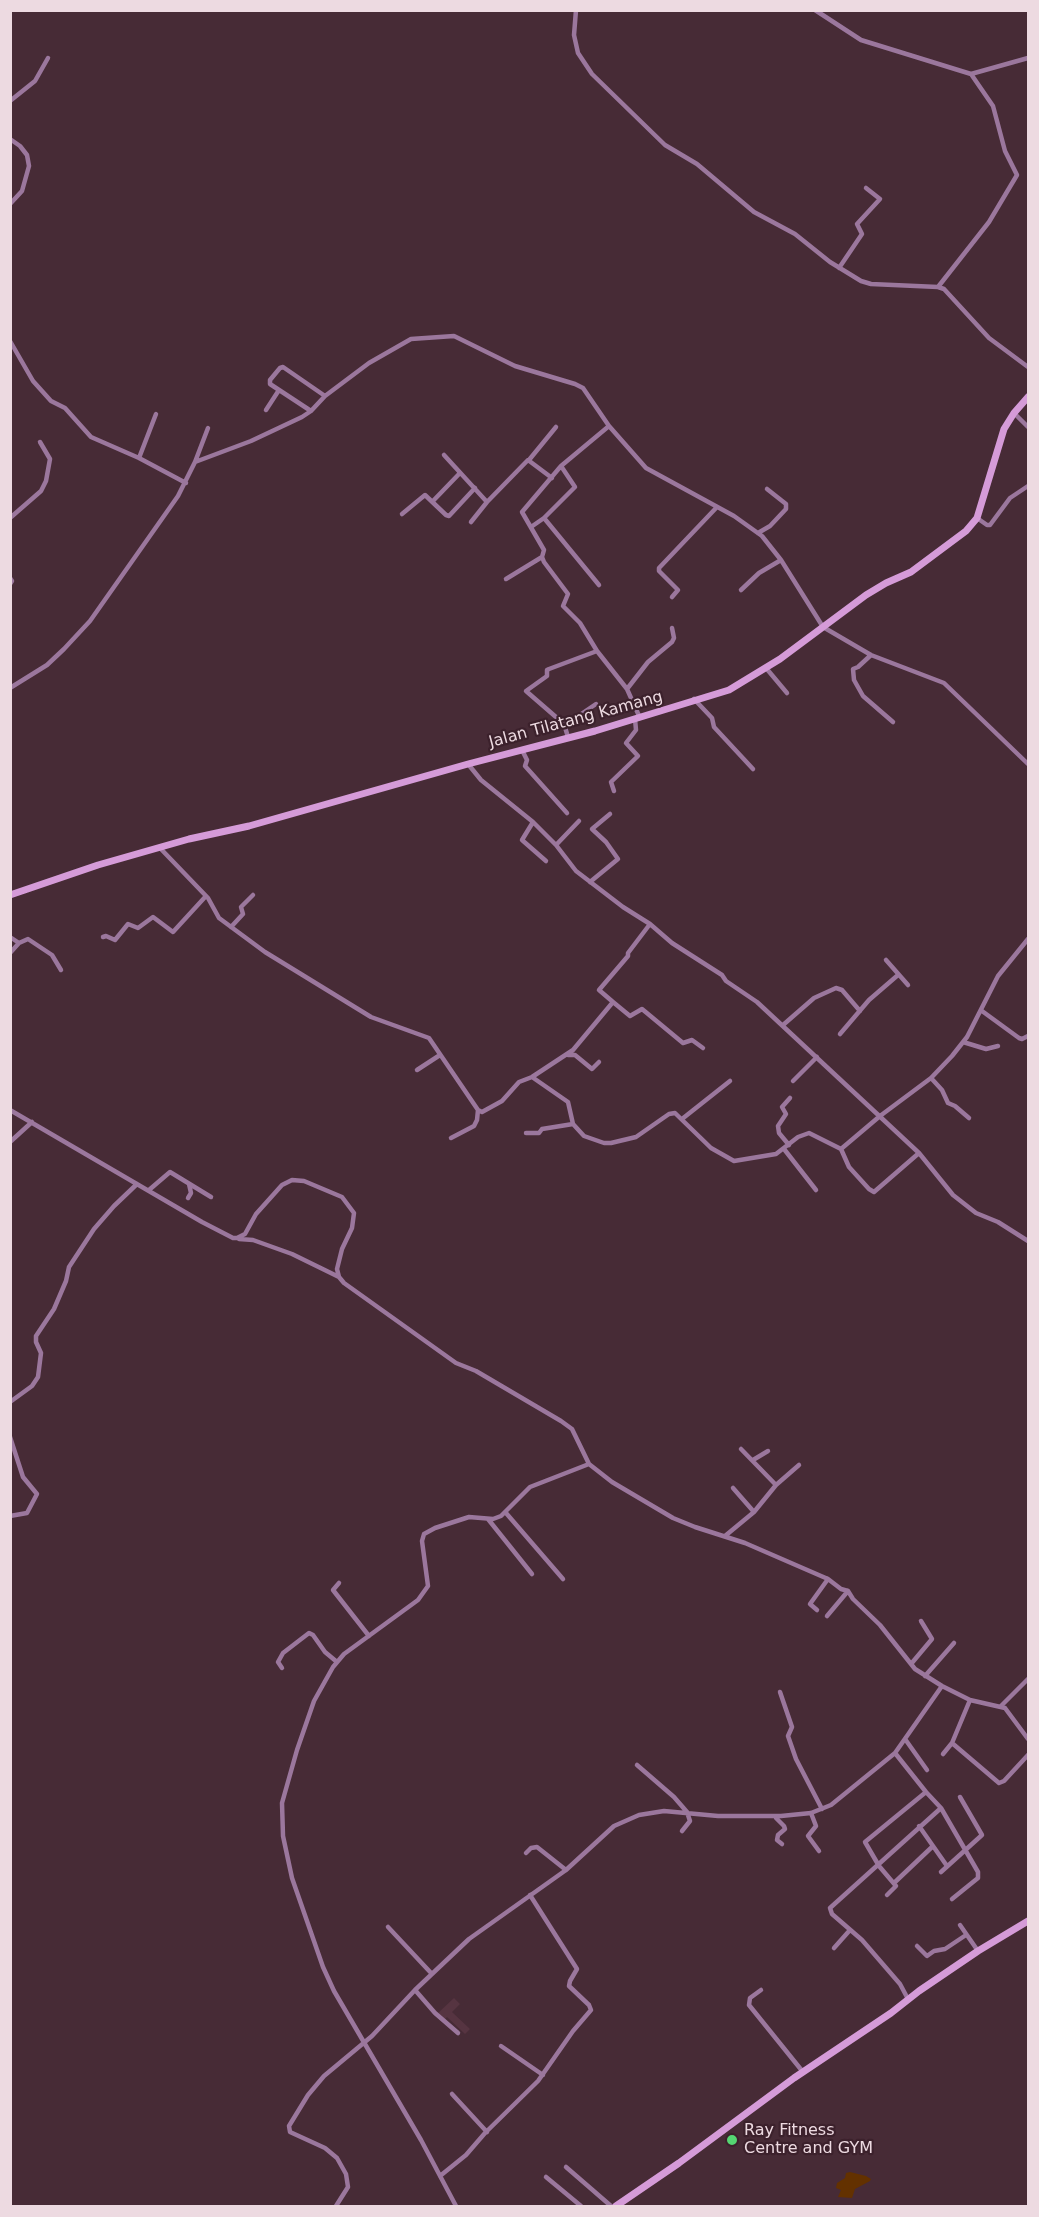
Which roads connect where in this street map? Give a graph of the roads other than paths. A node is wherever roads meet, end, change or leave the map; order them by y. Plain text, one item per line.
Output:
1 (576, 10) edge
2 (815, 10) edge
3 (48, 58) dead end
4 (1029, 58) edge
5 (971, 74) junction
6 (10, 101) edge
7 (11, 142) edge
8 (866, 188) dead end
9 (10, 204) edge
10 (839, 268) junction
11 (938, 287) junction
12 (10, 341) edge
13 (1029, 367) edge
14 (279, 390) junction
15 (325, 396) junction
16 (1029, 397) edge
17 (266, 410) dead end
18 (311, 411) junction
19 (1014, 413) junction
20 (156, 414) dead end
21 (609, 426) junction
22 (1029, 427) edge
23 (208, 428) dead end
24 (556, 428) dead end
25 (40, 442) dead end
26 (444, 455) dead end
27 (139, 458) junction
28 (529, 460) junction
29 (195, 462) junction
30 (561, 466) junction
31 (460, 472) junction
32 (552, 478) junction
33 (186, 483) junction
34 (1029, 486) edge
35 (475, 488) junction
36 (767, 489) dead end
37 (432, 502) junction
38 (487, 502) junction
39 (717, 507) junction
40 (402, 514) dead end
41 (10, 518) edge
42 (544, 518) junction
43 (976, 518) junction
44 (471, 522) dead end
45 (531, 527) junction
46 (758, 533) junction
47 (542, 556) junction
48 (781, 560) junction
49 (10, 578) edge
50 (506, 579) dead end
51 (10, 584) edge
52 (599, 585) dead end
53 (741, 590) dead end
54 (672, 597) dead end
55 (822, 627) junction
56 (672, 628) dead end
57 (597, 651) junction
58 (871, 655) junction
59 (766, 668) junction
60 (10, 682) edge
61 (13, 688) edge
62 (627, 689) junction
63 (787, 693) dead end
64 (694, 699) junction
65 (596, 704) dead end
66 (638, 718) junction
67 (893, 722) dead end
68 (565, 725) junction
69 (568, 736) junction
70 (522, 750) junction
71 (468, 764) junction
72 (1029, 764) edge
73 (753, 769) dead end
74 (614, 791) dead end
75 (567, 813) dead end
76 (610, 814) dead end
77 (579, 821) dead end
78 (533, 822) junction
79 (556, 844) junction
80 (160, 848) junction
81 (546, 861) dead end
82 (590, 882) junction
83 (10, 895) edge
84 (253, 895) dead end
85 (206, 896) junction
86 (650, 924) junction
87 (231, 927) junction
88 (10, 936) edge
89 (103, 937) dead end
90 (1029, 939) edge
91 (19, 943) junction
92 (10, 953) edge
93 (886, 960) dead end
94 (61, 970) dead end
95 (898, 975) junction
96 (908, 985) dead end
97 (613, 1002) junction
98 (860, 1011) junction
99 (982, 1011) junction
100 (783, 1025) junction
101 (840, 1034) dead end
102 (1028, 1037) edge
103 (963, 1042) junction
104 (998, 1046) dead end
105 (703, 1048) dead end
106 (440, 1055) junction
107 (568, 1055) junction
108 (817, 1057) junction
109 (599, 1062) dead end
110 (417, 1070) dead end
111 (532, 1077) junction
112 (931, 1078) junction
113 (730, 1081) dead end
114 (794, 1081) dead end
115 (790, 1098) dead end
116 (10, 1110) edge
117 (478, 1110) junction
118 (880, 1116) junction
119 (969, 1118) dead end
120 (682, 1119) junction
121 (32, 1122) junction
122 (573, 1124) junction
123 (526, 1133) dead end
124 (451, 1138) dead end
125 (10, 1142) edge
126 (786, 1147) junction
127 (841, 1149) junction
128 (919, 1153) junction
129 (137, 1184) junction
130 (189, 1184) junction
131 (816, 1190) dead end
132 (149, 1191) junction
133 (210, 1197) dead end
134 (188, 1198) dead end
135 (237, 1238) junction
136 (1029, 1241) edge
137 (339, 1277) junction
138 (10, 1402) edge
139 (10, 1437) edge
140 (741, 1449) dead end
141 (768, 1451) dead end
142 (753, 1460) junction
143 (589, 1464) junction
144 (799, 1465) dead end
145 (776, 1485) junction
146 (733, 1488) dead end
147 (754, 1512) junction
148 (506, 1513) junction
149 (10, 1516) edge
150 (488, 1519) junction
151 (725, 1536) junction
152 (532, 1574) dead end
153 (563, 1579) dead end
154 (828, 1579) junction
155 (339, 1583) dead end
156 (848, 1591) junction
157 (817, 1610) dead end
158 (827, 1616) dead end
159 (921, 1622) dead end
160 (369, 1636) junction
161 (954, 1643) dead end
162 (337, 1662) junction
163 (911, 1664) junction
164 (282, 1668) dead end
165 (925, 1676) junction
166 (1028, 1679) edge
167 (942, 1686) junction
168 (780, 1692) dead end
169 (970, 1700) junction
170 (1002, 1706) junction
171 (905, 1739) junction
172 (1029, 1739) edge
173 (952, 1743) junction
174 (895, 1753) junction
175 (942, 1754) dead end
176 (1029, 1755) edge
177 (637, 1765) dead end
178 (927, 1770) dead end
179 (926, 1792) junction
180 (960, 1797) dead end
181 (941, 1808) junction
182 (822, 1809) junction
183 (687, 1812) junction
184 (811, 1813) junction
185 (773, 1817) junction
186 (919, 1826) junction
187 (682, 1831) dead end
188 (782, 1844) dead end
189 (933, 1847) junction
190 (819, 1851) dead end
191 (965, 1851) junction
192 (526, 1853) dead end
193 (879, 1866) junction
194 (947, 1866) junction
195 (566, 1870) junction
196 (941, 1872) dead end
197 (894, 1883) junction
198 (530, 1895) junction
199 (887, 1895) dead end
200 (952, 1899) dead end
201 (1029, 1921) edge
202 (960, 1925) dead end
203 (388, 1927) dead end
204 (850, 1930) junction
205 (966, 1935) junction
206 (917, 1946) dead end
207 (834, 1948) dead end
208 (978, 1952) junction
209 (432, 1974) junction
210 (415, 1990) junction
211 (761, 1990) dead end
212 (908, 2000) junction
213 (458, 2033) dead end
214 (364, 2042) junction
215 (501, 2046) dead end
216 (803, 2072) junction
217 (543, 2075) junction
218 (452, 2094) dead end
219 (487, 2132) junction
220 (566, 2167) dead end
221 (440, 2176) junction
222 (546, 2177) dead end
223 (336, 2206) edge
224 (456, 2206) edge
225 (581, 2206) edge
226 (611, 2206) edge
227 (616, 2206) edge

1 - 10 street
2 - 5 street
3 - 6 street
4 - 5 street
5 - 11 street
7 - 9 street
8 - 10 street
10 - 11 street
11 - 13 street
12 - 27 street
14 - 15 street
14 - 17 street
14 - 18 street
15 - 18 street
15 - 21 street
16 - 19 street, Jalan Tilatang Kamang
18 - 29 street
19 - 22 street
19 - 43 street, Jalan Tilatang Kamang
20 - 27 street
21 - 30 street
21 - 39 street
23 - 29 street
24 - 28 street
25 - 41 street
26 - 31 street
27 - 33 street
28 - 32 street
28 - 38 street
29 - 33 street
30 - 32 street
30 - 42 street
31 - 35 street
31 - 37 street
32 - 45 street
33 - 61 street
34 - 43 street
35 - 37 street
35 - 38 street
36 - 46 street
37 - 40 street
38 - 44 street
39 - 46 street
39 - 54 street
42 - 45 street
42 - 52 street
43 - 55 street, Jalan Tilatang Kamang
45 - 47 street
46 - 48 street
47 - 50 street
47 - 57 street
48 - 53 street
48 - 55 street
49 - 51 street
55 - 58 street
55 - 59 street, Jalan Tilatang Kamang
56 - 62 street
57 - 62 street
57 - 68 street
58 - 67 street
58 - 72 street
59 - 63 street
59 - 64 street, Jalan Tilatang Kamang
60 - 61 street
62 - 66 street
64 - 66 street, Jalan Tilatang Kamang
64 - 73 street
65 - 68 street
66 - 69 street, Jalan Tilatang Kamang
66 - 74 street
68 - 69 street
69 - 70 street, Jalan Tilatang Kamang
70 - 71 street, Jalan Tilatang Kamang
70 - 75 street
71 - 78 street
71 - 80 street, Jalan Tilatang Kamang
76 - 82 street
77 - 79 street
78 - 79 street
78 - 81 street
79 - 82 street
80 - 83 street, Jalan Tilatang Kamang
80 - 85 street
82 - 86 street
84 - 87 street
85 - 87 street
85 - 89 street
86 - 97 street
86 - 100 street
87 - 106 street
88 - 91 street
90 - 99 street
91 - 92 street
91 - 94 street
93 - 95 street
95 - 96 street
95 - 98 street
97 - 105 street
97 - 107 street
98 - 100 street
98 - 101 street
99 - 102 street
99 - 103 street
100 - 108 street
103 - 104 street
103 - 112 street
106 - 110 street
106 - 117 street
107 - 109 street
107 - 111 street
108 - 114 street
108 - 118 street
111 - 117 street
111 - 122 street
112 - 118 street
112 - 119 street
113 - 120 street
115 - 126 street
116 - 121 street
117 - 124 street
118 - 127 street
118 - 128 street
120 - 122 street
120 - 126 street
121 - 125 street
121 - 129 street
122 - 123 street
126 - 127 street
126 - 131 street
127 - 128 street
128 - 136 street
129 - 132 street
129 - 138 street
130 - 132 street
130 - 133 street
130 - 134 street
132 - 135 street
135 - 137 street
135 - 137 street
137 - 143 street
139 - 149 street
140 - 142 street
141 - 142 street
142 - 145 street
143 - 148 street
143 - 151 street
144 - 145 street
145 - 147 street
146 - 147 street
147 - 151 street
148 - 150 street
148 - 153 street
150 - 152 street
150 - 160 street
151 - 154 street
154 - 156 street
154 - 157 street
155 - 160 street
156 - 158 street
156 - 163 street
159 - 163 street
160 - 162 street
161 - 165 street
162 - 164 street
162 - 214 street
163 - 165 street
165 - 167 street
166 - 170 street
167 - 169 street
167 - 171 street
168 - 182 street
169 - 170 street
169 - 173 street
170 - 172 street
171 - 174 street
171 - 178 street
173 - 175 street
173 - 176 street
174 - 179 street
174 - 182 street
177 - 183 street
179 - 181 street
179 - 193 street
180 - 191 street
181 - 186 street
181 - 191 street
182 - 184 street
183 - 185 street
183 - 187 street
183 - 195 street
184 - 185 street
184 - 190 street
185 - 188 street
186 - 189 street
186 - 193 street
189 - 194 street
189 - 197 street
191 - 194 street
191 - 200 street
192 - 195 street
193 - 197 street
193 - 204 street
194 - 196 street
195 - 198 street
197 - 199 street
198 - 209 street
198 - 217 street
201 - 208 street
202 - 205 street
203 - 209 street
204 - 207 street
204 - 212 street
205 - 206 street
205 - 208 street
208 - 212 street
209 - 210 street
210 - 213 street
210 - 214 street
211 - 216 street
212 - 216 street
214 - 221 street
214 - 223 street
215 - 217 street
216 - 227 street
217 - 219 street
218 - 219 street
219 - 221 street
220 - 226 street
221 - 224 street
222 - 225 street

